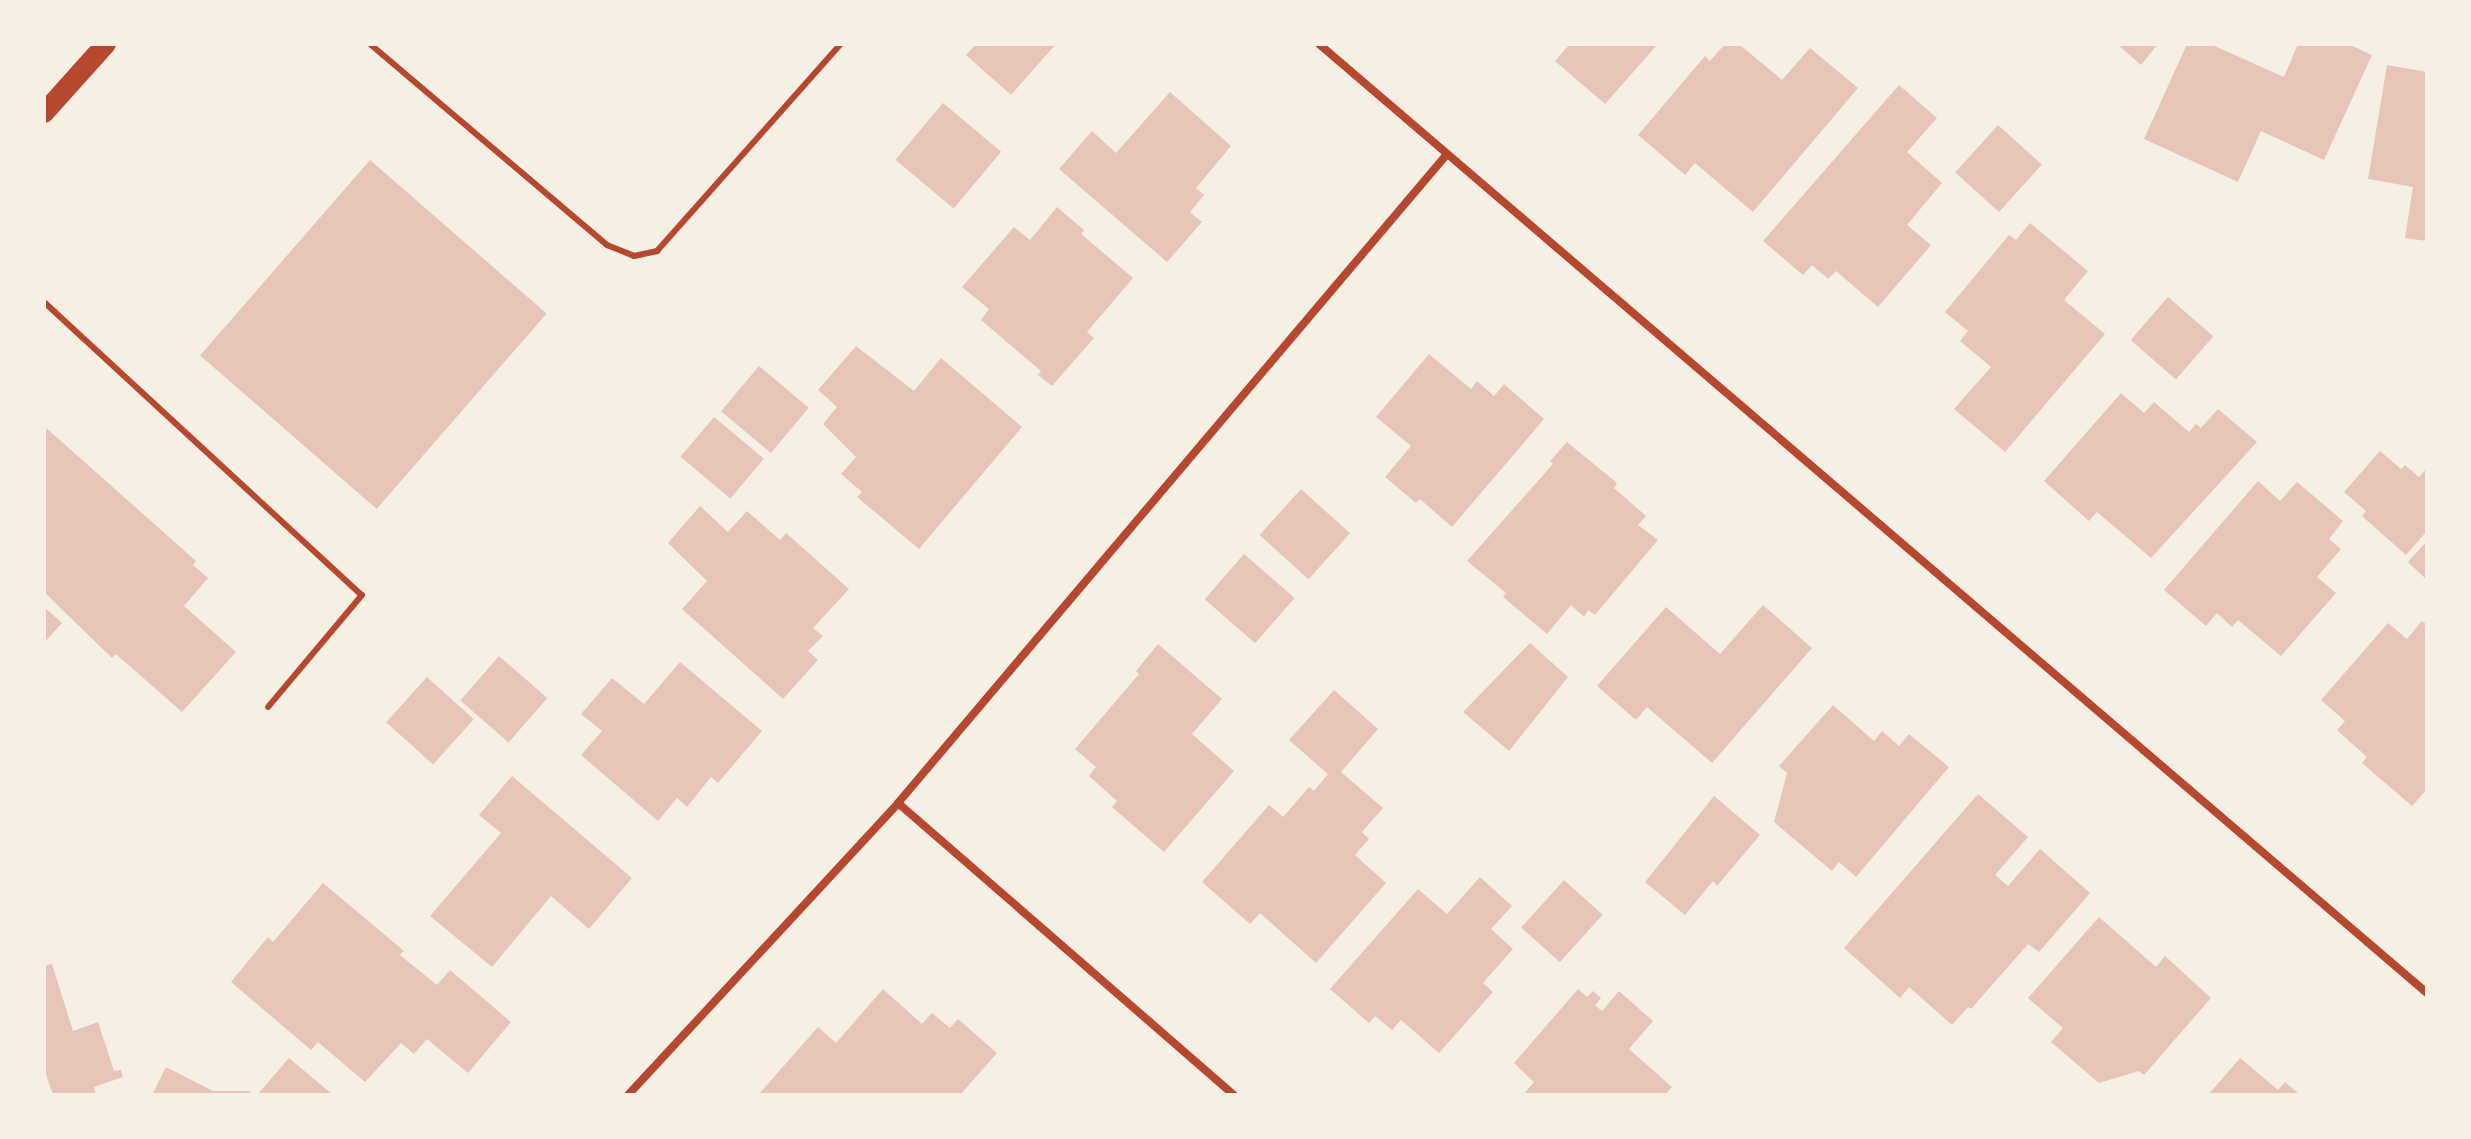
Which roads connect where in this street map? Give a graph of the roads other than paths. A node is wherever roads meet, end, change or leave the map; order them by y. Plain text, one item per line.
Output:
1 (106, 44) edge
2 (370, 44) edge
3 (841, 44) edge
4 (1319, 44) edge
5 (44, 113) edge
6 (1447, 154) junction
7 (44, 302) edge
8 (268, 707) dead end
9 (898, 803) junction
10 (2427, 993) edge
11 (628, 1095) edge
12 (1234, 1095) edge

1 - 5 main road
2 - 3 lane
4 - 6 street
6 - 9 street
6 - 10 street
7 - 8 lane
9 - 11 street
9 - 12 street

